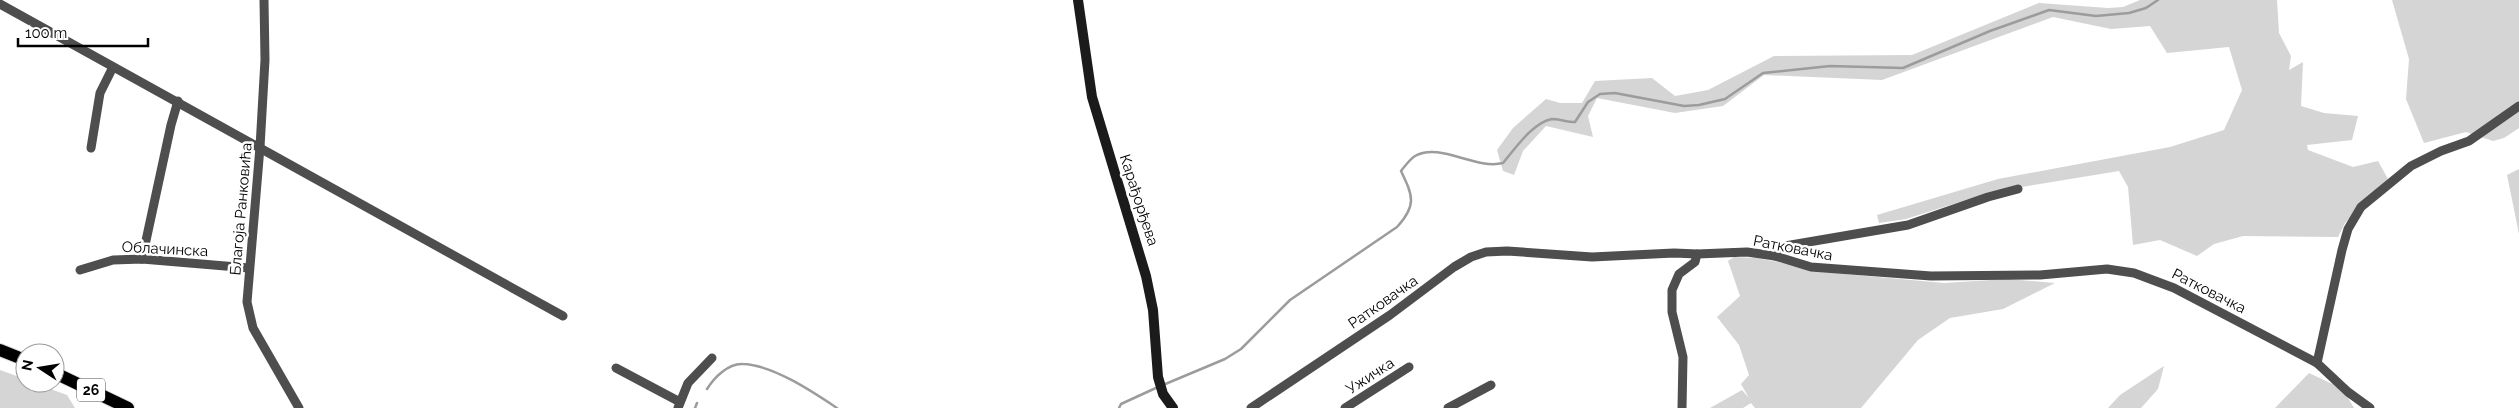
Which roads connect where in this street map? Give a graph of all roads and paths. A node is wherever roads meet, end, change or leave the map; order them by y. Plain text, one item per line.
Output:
1 (264, 0) edge
2 (1078, 0) edge
3 (0, 4) edge
4 (113, 67) junction
5 (178, 102) junction
6 (2519, 106) edge
7 (260, 147) junction
8 (91, 148) dead end
9 (2018, 189) dead end
10 (1696, 254) junction
11 (1775, 256) junction
12 (142, 259) junction
13 (249, 268) junction
14 (80, 270) dead end
15 (563, 316) dead end
16 (0, 350) edge
17 (15, 356) edge
18 (712, 358) dead end
19 (2316, 362) junction
20 (1409, 367) dead end
21 (616, 368) dead end
22 (65, 378) edge
23 (1491, 385) dead end
24 (2348, 392) junction
25 (679, 405) edge
26 (128, 408) edge
27 (299, 408) edge
28 (1172, 408) edge
29 (1251, 408) edge
30 (1345, 408) edge
31 (1448, 408) edge
32 (1682, 408) edge
33 (2357, 408) edge
34 (2370, 408) edge

1 - 7 street, Благоја Ранковића
2 - 28 street, Карађорђева
3 - 4 street
4 - 5 street
4 - 8 street
5 - 7 street
5 - 12 street
6 - 19 street
7 - 13 street, Благоја Ранковића
7 - 15 street
9 - 11 street
10 - 11 street, Ратковачка
10 - 29 street, Ратковачка
10 - 32 street
11 - 19 street, Ратковачка
12 - 13 street, Облачинска
12 - 14 street, Облачинска
13 - 27 street, Благоја Ранковића
16 - 17 main road
18 - 25 street
19 - 24 street, Ратковачка
20 - 30 street, Ужичка
21 - 25 street
22 - 26 main road, 26
23 - 31 street
24 - 33 street
24 - 34 street, Ратковачка

